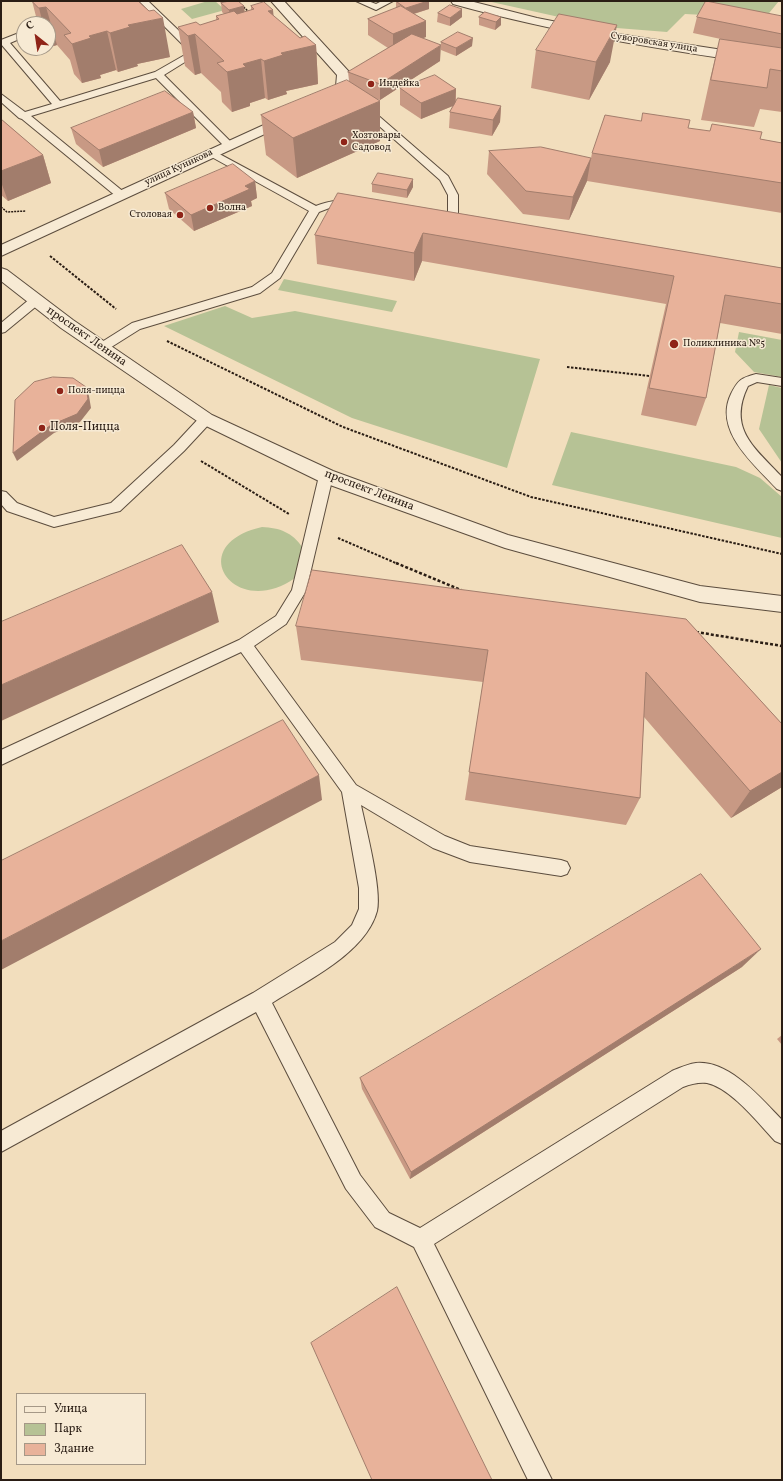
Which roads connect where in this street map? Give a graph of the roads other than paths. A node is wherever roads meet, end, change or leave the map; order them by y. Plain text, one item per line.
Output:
1 (142, 1) edge
2 (276, 1) edge
3 (360, 1) edge
4 (389, 1) edge
5 (457, 1) edge
6 (16, 37) edge
7 (16, 56) edge
8 (16, 56) edge
9 (782, 63) edge
10 (158, 74) junction
11 (344, 96) junction
12 (1, 97) edge
13 (58, 105) junction
14 (22, 116) junction
15 (229, 145) junction
16 (212, 153) junction
17 (121, 195) junction
18 (366, 206) edge
19 (315, 210) junction
20 (453, 217) edge
21 (1, 251) edge
22 (1, 273) edge
23 (35, 301) junction
24 (1, 329) edge
25 (101, 348) junction
26 (782, 382) edge
27 (206, 419) junction
28 (326, 476) junction
29 (782, 486) edge
30 (1, 496) edge
31 (782, 604) edge
32 (244, 644) junction
33 (1, 758) edge
34 (350, 790) junction
35 (561, 868) dead end
36 (260, 1000) junction
37 (782, 1134) edge
38 (1, 1142) edge
39 (421, 1240) junction
40 (540, 1480) edge

1 - 10 lane
2 - 11 street
3 - 4 lane
5 - 9 street, Суворовская улица
6 - 8 lane
7 - 13 lane
10 - 13 lane
10 - 15 lane
11 - 15 street, улица Куникова
11 - 20 lane
12 - 14 lane
13 - 14 lane
14 - 17 lane
15 - 16 street, улица Куникова
16 - 17 street, улица Куникова
16 - 19 lane
17 - 21 street, улица Куникова
18 - 19 lane
19 - 25 lane
22 - 23 street, проспект Ленина
23 - 24 lane
23 - 25 street, проспект Ленина
25 - 27 street, проспект Ленина
26 - 29 lane
27 - 28 street, проспект Ленина
27 - 30 lane
28 - 31 street, проспект Ленина
28 - 32 lane
32 - 33 lane
32 - 34 lane
34 - 35 lane
34 - 36 lane
36 - 38 lane
36 - 39 lane
37 - 39 lane
39 - 40 lane

